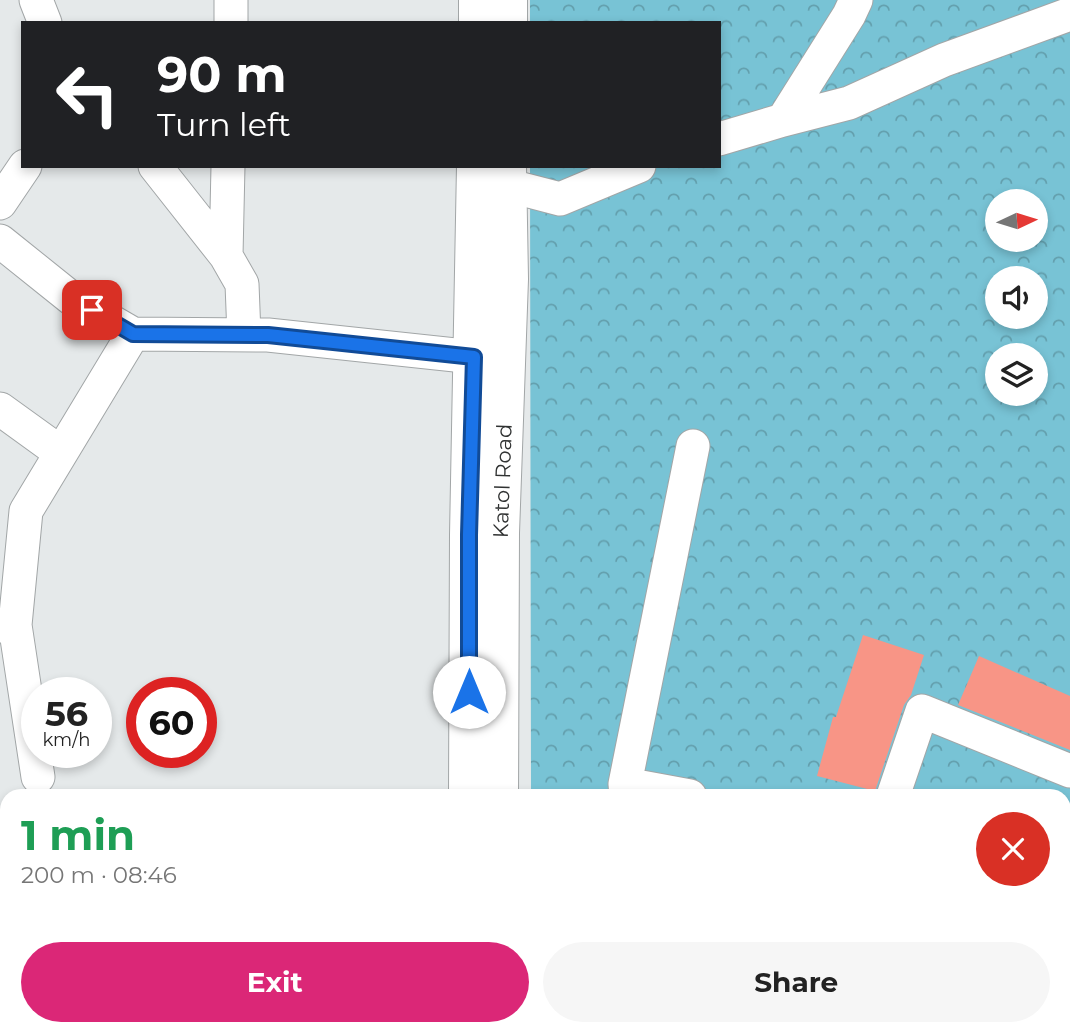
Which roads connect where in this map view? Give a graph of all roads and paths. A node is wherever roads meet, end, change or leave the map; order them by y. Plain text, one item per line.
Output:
1 (36, 0) edge
2 (231, 0) edge
3 (478, 0) edge
4 (508, 0) edge
5 (856, 0) edge
6 (1070, 14) edge
7 (44, 21) edge
8 (231, 21) edge
9 (478, 21) edge
10 (508, 21) edge
11 (783, 120) junction
12 (721, 138) edge
13 (24, 168) edge
14 (157, 168) edge
15 (228, 168) edge
16 (634, 168) edge
17 (496, 172) edge
18 (0, 203) edge
19 (0, 241) edge
20 (226, 256) junction
21 (133, 334) junction
22 (244, 335) junction
23 (474, 357) junction
24 (0, 409) edge
25 (693, 446) dead end
26 (61, 453) junction
27 (8, 625) edge
28 (1070, 771) edge
29 (38, 777) dead end
30 (468, 789) edge
31 (499, 789) edge
32 (625, 789) edge
33 (895, 789) edge

1 - 7 street
2 - 8 street
3 - 9 main road
4 - 10 main road
5 - 11 street
6 - 11 street
11 - 12 street
13 - 18 street
14 - 20 street
15 - 20 street
16 - 17 street
17 - 23 main road, Katol Road
17 - 31 main road, Katol Road
19 - 21 street
20 - 22 street
21 - 22 street
21 - 26 street
22 - 23 street
23 - 30 main road, Katol Road
24 - 26 street
25 - 32 street
26 - 27 street
27 - 29 street
28 - 33 street

